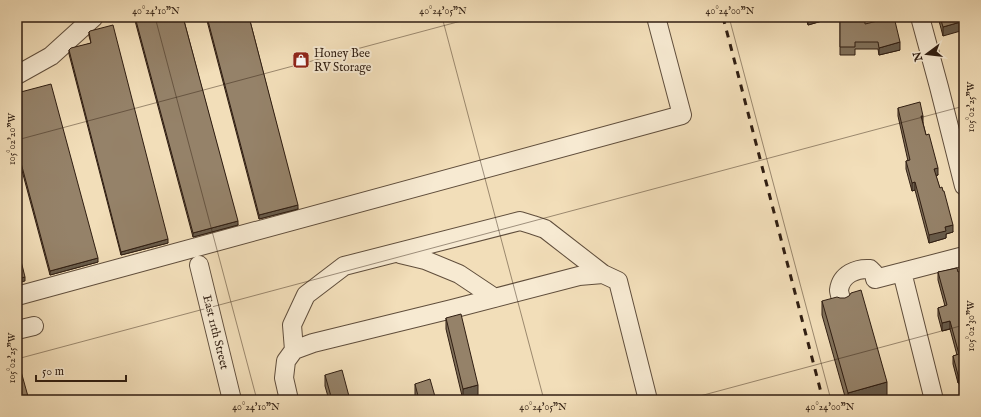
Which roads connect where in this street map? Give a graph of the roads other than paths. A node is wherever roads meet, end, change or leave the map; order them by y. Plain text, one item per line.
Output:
1 (94, 17) edge
2 (656, 17) edge
3 (920, 17) edge
4 (17, 75) edge
5 (964, 186) edge
6 (398, 253) junction
7 (964, 256) edge
8 (199, 265) dead end
9 (908, 271) junction
10 (602, 274) junction
11 (17, 296) edge
12 (495, 298) junction
13 (842, 302) edge
14 (294, 350) junction
15 (232, 400) edge
16 (289, 400) edge
17 (648, 400) edge
18 (934, 400) edge

1 - 4 street
2 - 11 street
3 - 5 street
6 - 10 street
6 - 12 street
6 - 14 street
7 - 9 street
8 - 15 street, East 11th Street
9 - 13 street
9 - 18 street
10 - 12 street
10 - 17 street
12 - 14 street
14 - 16 street

